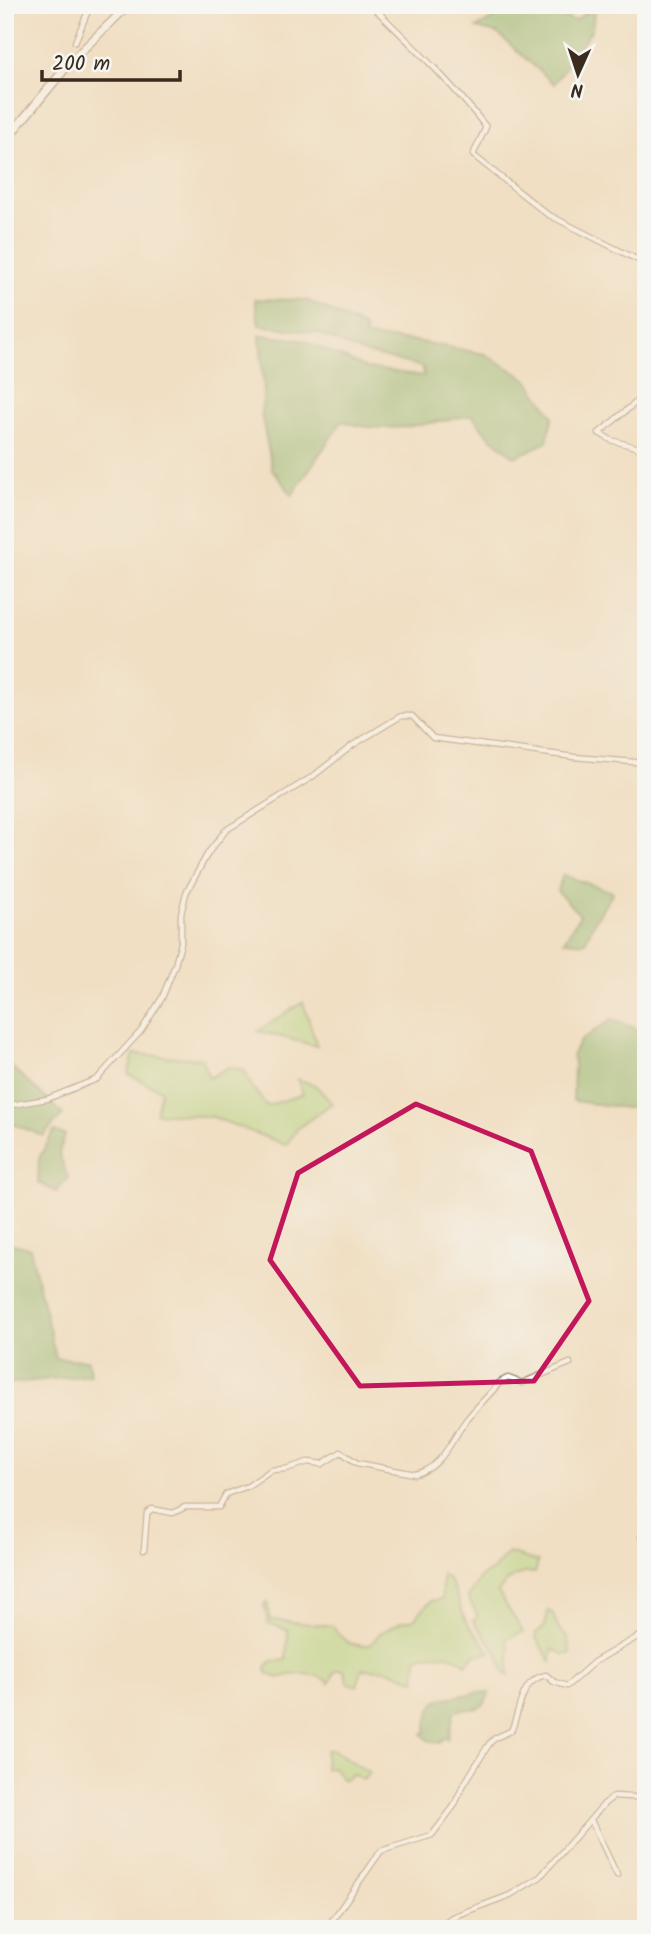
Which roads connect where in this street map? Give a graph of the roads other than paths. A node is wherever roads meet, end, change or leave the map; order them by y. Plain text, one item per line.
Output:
1 (93, 5) edge
2 (129, 5) edge
3 (371, 5) edge
4 (75, 41) dead end
5 (5, 141) edge
6 (646, 264) edge
7 (646, 391) edge
8 (646, 450) edge
9 (646, 763) edge
10 (5, 1106) edge
11 (570, 1363) dead end
12 (646, 1522) edge
13 (646, 1540) edge
14 (144, 1550) dead end
15 (646, 1632) edge
16 (646, 1798) edge
17 (591, 1820) junction
18 (617, 1875) dead end
19 (5, 1917) edge
20 (11, 1929) edge
21 (327, 1929) edge
22 (435, 1929) edge

1 - 4 street
2 - 5 main road
3 - 6 street
7 - 8 street
9 - 10 street
11 - 14 street
12 - 13 street
15 - 21 street
16 - 17 street
17 - 18 street
17 - 22 street
19 - 20 street

